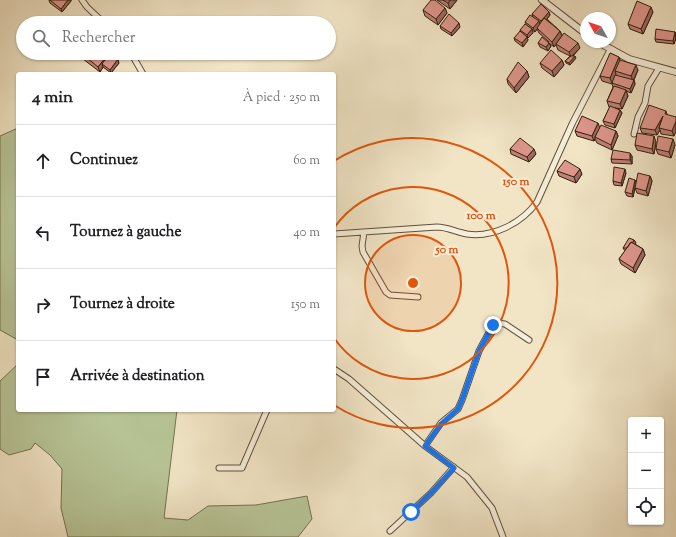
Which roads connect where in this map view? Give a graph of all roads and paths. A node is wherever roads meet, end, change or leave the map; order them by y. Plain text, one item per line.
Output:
1 (82, 0) edge
2 (542, 0) edge
3 (96, 16) edge
4 (580, 30) edge
5 (607, 48) edge
6 (610, 50) junction
7 (135, 60) edge
8 (659, 68) junction
9 (142, 72) edge
10 (676, 72) edge
11 (634, 134) dead end
12 (364, 232) junction
13 (336, 234) edge
14 (418, 297) dead end
15 (529, 340) dead end
16 (336, 370) edge
17 (266, 412) edge
18 (425, 446) junction
19 (219, 468) dead end
20 (454, 468) junction
21 (390, 531) dead end
22 (503, 537) edge

1 - 3 street
2 - 4 street
5 - 6 street
6 - 8 street
6 - 12 street
7 - 9 street
8 - 10 street
8 - 11 street
12 - 13 street
12 - 14 street
15 - 18 street
16 - 18 street
17 - 19 street
18 - 20 street
20 - 21 street
20 - 22 street

